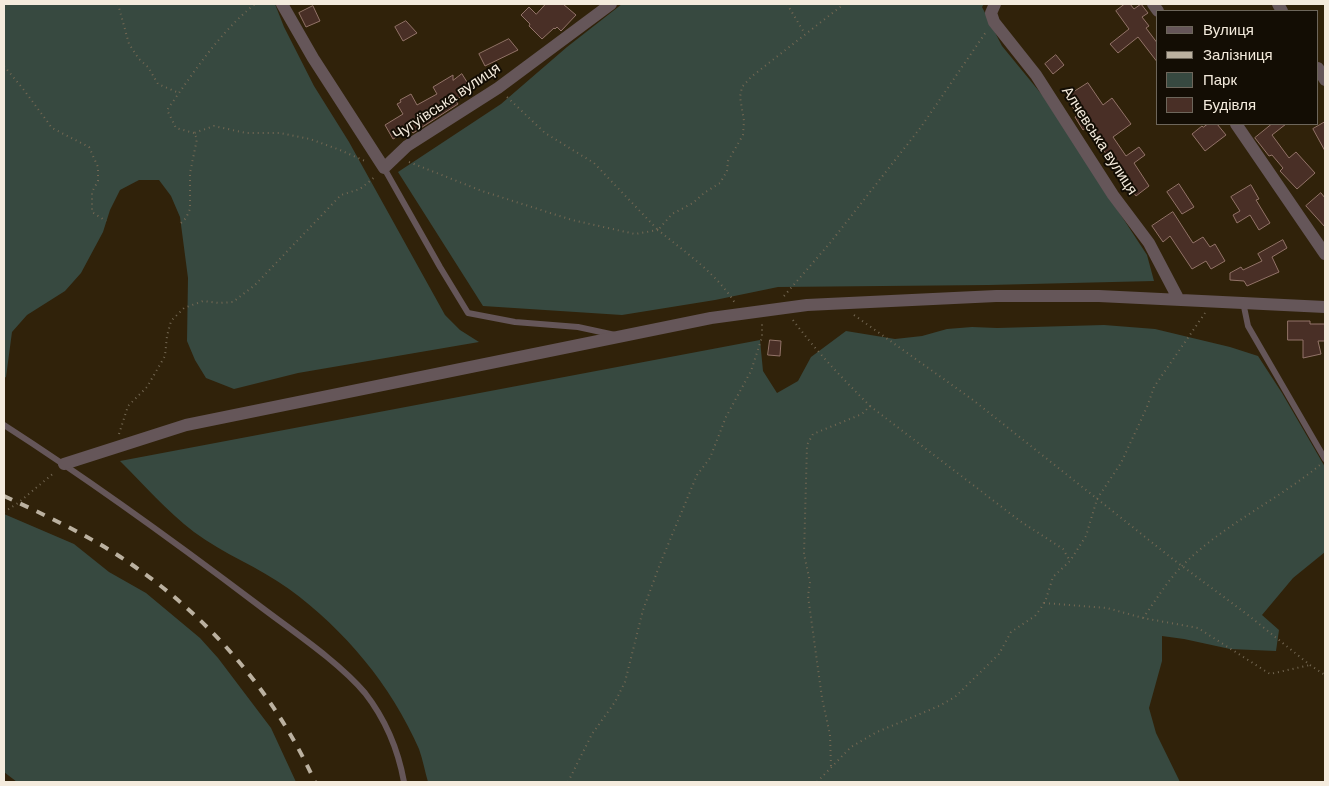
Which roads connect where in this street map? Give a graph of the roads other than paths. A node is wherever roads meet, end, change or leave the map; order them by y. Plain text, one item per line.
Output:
1 (282, 4) edge
2 (611, 4) edge
3 (995, 4) edge
4 (1237, 125) edge
5 (386, 172) junction
6 (1325, 254) edge
7 (1180, 300) junction
8 (1243, 302) junction
9 (1325, 308) edge
10 (621, 336) junction
11 (4, 425) edge
12 (1325, 460) edge
13 (64, 464) junction
14 (404, 782) edge

1 - 5 street
2 - 5 street, Чугуївська вулиця
3 - 7 street, Алчевська вулиця
4 - 6 street
5 - 10 lane
7 - 8 street
7 - 10 street
8 - 9 street
8 - 12 lane
10 - 13 street
11 - 13 lane
13 - 14 lane

